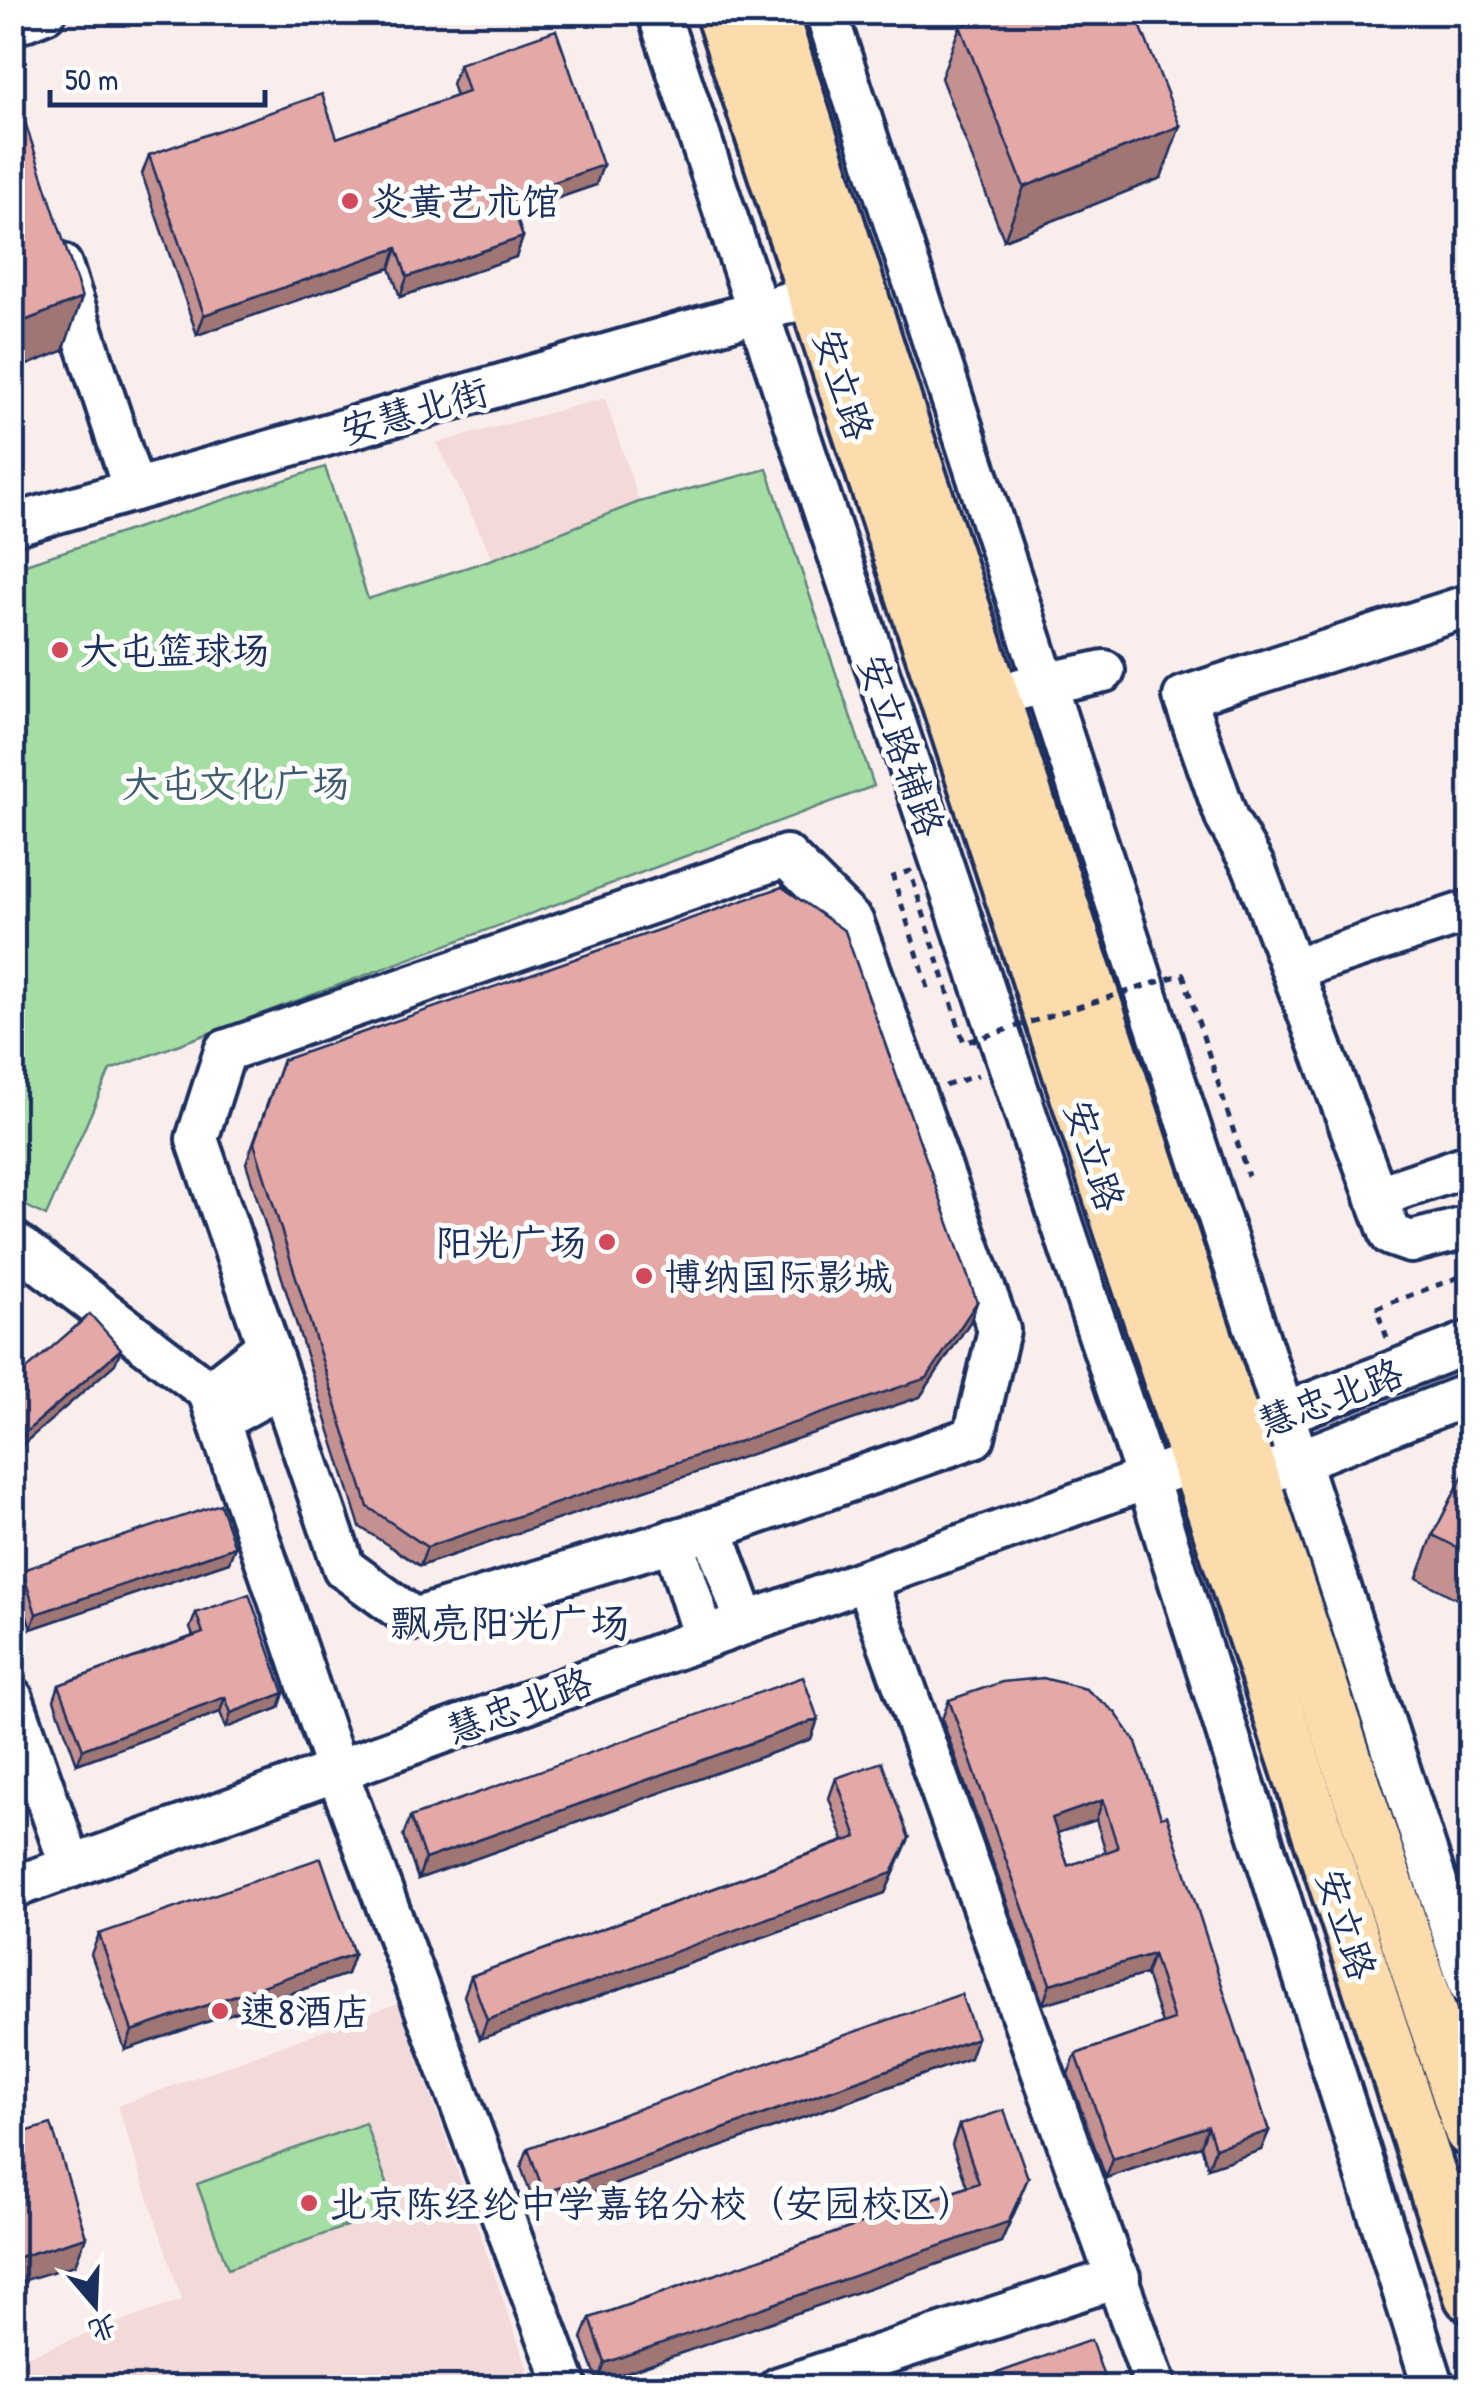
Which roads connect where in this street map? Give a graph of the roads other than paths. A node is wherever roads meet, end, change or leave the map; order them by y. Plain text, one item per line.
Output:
1 (45, 12) edge
2 (658, 12) edge
3 (721, 12) edge
4 (771, 12) edge
5 (826, 12) edge
6 (12, 25) edge
7 (49, 229) edge
8 (815, 294) junction
9 (756, 312) junction
10 (134, 490) junction
11 (12, 524) edge
12 (1470, 605) edge
13 (1104, 671) dead end
14 (1045, 684) junction
15 (996, 694) junction
16 (1470, 911) edge
17 (1292, 969) junction
18 (1470, 1166) edge
19 (1376, 1197) junction
20 (1470, 1226) edge
21 (12, 1241) edge
22 (1470, 1342) edge
23 (268, 1346) junction
24 (282, 1386) junction
25 (1470, 1394) edge
26 (214, 1407) junction
27 (1269, 1446) junction
28 (1194, 1461) junction
29 (1147, 1478) junction
30 (712, 1529) junction
31 (673, 1540) junction
32 (866, 1580) junction
33 (746, 1623) junction
34 (704, 1638) junction
35 (12, 1698) edge
36 (337, 1771) junction
37 (71, 1867) junction
38 (12, 1888) edge
39 (1470, 1986) edge
40 (1470, 2131) edge
41 (1118, 2277) junction
42 (1470, 2296) edge
43 (567, 2388) edge
44 (779, 2388) edge
45 (1156, 2388) edge
46 (1434, 2388) edge

1 - 6 street
2 - 9 street, 安立路辅路
3 - 8 main road, 安立路
4 - 15 main road, 安立路
5 - 14 street
7 - 10 street
8 - 9 street, 安慧北街
8 - 28 main road, 安立路
9 - 10 street, 安慧北街
9 - 29 street, 安立路辅路
10 - 11 street, 安慧北街
12 - 17 street
13 - 14 street
14 - 15 street
14 - 27 street
15 - 27 main road, 安立路
16 - 17 street
17 - 19 street
18 - 19 street
19 - 20 street
21 - 26 street
22 - 27 street, 慧忠北路
23 - 24 street
23 - 26 street
23 - 30 street
24 - 26 street
24 - 31 street
25 - 27 street, 慧忠北路
26 - 36 street
27 - 28 street, 慧忠北路
27 - 39 street, 安立路
27 - 40 main road, 安立路
28 - 29 street, 慧忠北路
28 - 42 main road, 安立路
29 - 32 street, 慧忠北路
29 - 46 street, 安立路
30 - 31 street
30 - 33 street
31 - 34 street
32 - 33 street, 慧忠北路
32 - 41 street
33 - 34 street, 慧忠北路
34 - 36 street, 慧忠北路
35 - 37 street
36 - 37 street, 慧忠北路
36 - 43 street
37 - 38 street, 慧忠北路
41 - 44 street
41 - 45 street

